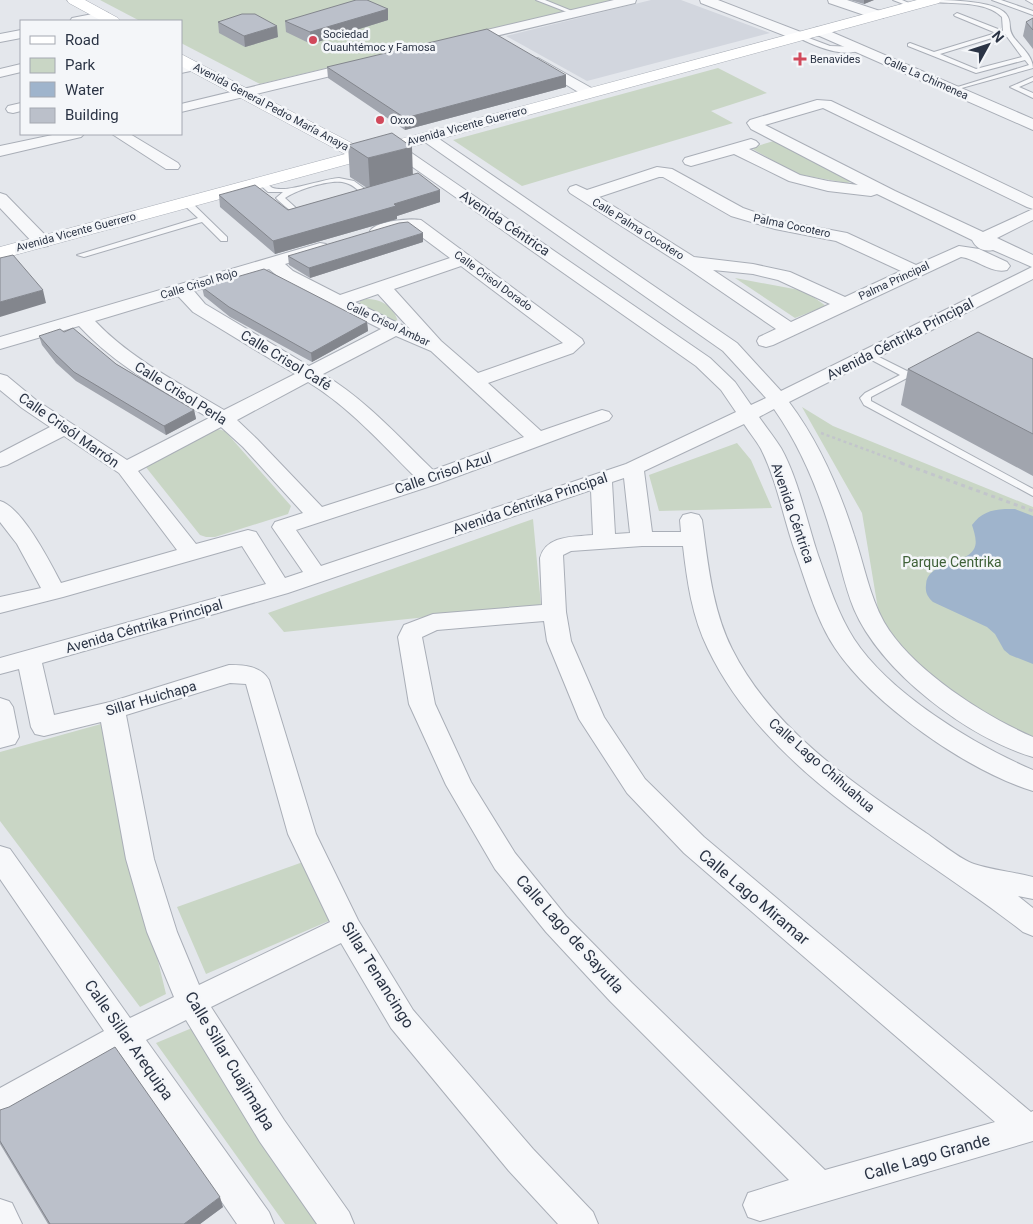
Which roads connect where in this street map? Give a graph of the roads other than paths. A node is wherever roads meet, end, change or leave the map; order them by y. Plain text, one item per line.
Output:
1 (74, 0) edge
2 (539, 0) edge
3 (630, 0) edge
4 (706, 0) edge
5 (834, 0) edge
6 (896, 0) edge
7 (934, 0) edge
8 (995, 0) edge
9 (1029, 0) edge
10 (1033, 2) edge
11 (913, 6) junction
12 (1031, 13) edge
13 (574, 14) junction
14 (878, 15) junction
15 (956, 15) dead end
16 (1010, 16) junction
17 (108, 18) edge
18 (87, 20) edge
19 (838, 27) junction
20 (820, 31) junction
21 (1004, 33) junction
22 (20, 34) edge
23 (489, 34) junction
24 (801, 37) junction
25 (0, 38) edge
26 (452, 43) edge
27 (506, 44) edge
28 (910, 44) dead end
29 (860, 49) junction
30 (523, 54) edge
31 (934, 54) junction
32 (1026, 58) junction
33 (376, 61) edge
34 (186, 64) edge
35 (1033, 66) edge
36 (20, 68) edge
37 (0, 73) edge
38 (1033, 79) edge
39 (970, 84) junction
40 (953, 90) junction
41 (245, 93) junction
42 (590, 93) junction
43 (1033, 96) edge
44 (182, 108) edge
45 (1033, 112) edge
46 (1033, 125) edge
47 (72, 135) edge
48 (122, 135) edge
49 (776, 136) junction
50 (427, 137) junction
51 (392, 146) junction
52 (736, 150) junction
53 (0, 151) edge
54 (361, 155) junction
55 (691, 161) dead end
56 (172, 166) dead end
57 (261, 182) junction
58 (295, 190) junction
59 (579, 192) joint
60 (889, 194) junction
61 (369, 195) edge
62 (0, 198) edge
63 (186, 202) junction
64 (1033, 204) edge
65 (319, 209) edge
66 (1033, 214) edge
67 (204, 220) junction
68 (550, 222) junction
69 (519, 232) junction
70 (362, 236) edge
71 (224, 239) dead end
72 (982, 239) junction
73 (42, 242) junction
74 (335, 244) edge
75 (0, 253) edge
76 (81, 255) dead end
77 (463, 260) junction
78 (272, 262) junction
79 (690, 262) junction
80 (1031, 269) edge
81 (916, 271) junction
82 (382, 287) junction
83 (182, 289) junction
84 (339, 302) junction
85 (844, 304) junction
86 (82, 318) junction
87 (395, 329) junction
88 (790, 330) junction
89 (766, 341) dead end
90 (0, 343) edge
91 (438, 347) junction
92 (871, 354) junction
93 (927, 365) edge
94 (311, 373) junction
95 (910, 374) junction
96 (0, 380) edge
97 (475, 381) junction
98 (778, 400) junction
99 (748, 414) junction
100 (602, 416) dead end
101 (223, 418) junction
102 (64, 428) junction
103 (538, 439) junction
104 (0, 461) edge
105 (633, 468) junction
106 (126, 469) junction
107 (429, 479) junction
108 (601, 480) junction
109 (1033, 493) edge
110 (0, 508) edge
111 (316, 516) junction
112 (692, 530) joint
113 (642, 540) junction
114 (604, 541) junction
115 (191, 553) junction
116 (316, 575) junction
117 (280, 588) junction
118 (55, 592) junction
119 (0, 605) edge
120 (554, 612) junction
121 (29, 658) junction
122 (0, 666) edge
123 (257, 680) joint
124 (0, 707) edge
125 (112, 710) junction
126 (3, 738) edge
127 (1033, 748) edge
128 (1033, 781) edge
129 (0, 857) edge
130 (965, 873) junction
131 (1033, 888) edge
132 (1033, 924) edge
133 (347, 928) junction
134 (191, 1002) junction
135 (125, 1035) junction
136 (0, 1105) edge
137 (1029, 1127) edge
138 (820, 1188) junction
139 (760, 1206) dead end
140 (0, 1215) edge
141 (5, 1224) edge
142 (257, 1224) edge
143 (337, 1224) edge
144 (581, 1224) edge

1 - 17 main road
2 - 13 lane
3 - 13 street
4 - 24 street
5 - 14 street
6 - 11 lane
7 - 11 main road, Avenida Vicente Guerrero
7 - 16 lane
8 - 12 lane
9 - 10 lane
11 - 14 main road, Avenida Vicente Guerrero
12 - 16 lane
13 - 23 street
14 - 19 main road, Avenida Vicente Guerrero
15 - 21 lane
16 - 21 lane
17 - 18 street
19 - 20 main road, Avenida Vicente Guerrero
19 - 39 street
20 - 24 main road, Avenida Vicente Guerrero
20 - 29 street, Calle La Chimenea
21 - 31 lane
21 - 32 lane
22 - 25 street
23 - 26 street
23 - 27 street
24 - 29 lane
24 - 42 main road, Avenida Vicente Guerrero
28 - 31 lane
29 - 40 street, Calle La Chimenea
30 - 42 street
31 - 32 lane
32 - 35 lane
33 - 41 street
34 - 41 main road, Avenida General Pedro María Anaya
35 - 39 lane
36 - 37 street
38 - 43 lane
39 - 40 lane
39 - 45 street
40 - 46 street, Calle La Chimenea
41 - 44 street
41 - 54 main road, Avenida General Pedro María Anaya
42 - 50 main road, Avenida Vicente Guerrero
47 - 53 street
48 - 56 street
49 - 52 street
49 - 60 street
49 - 64 street
50 - 51 main road, Avenida Vicente Guerrero
50 - 68 street, Avenida Céntrica
51 - 54 main road, Avenida Vicente Guerrero
51 - 69 street, Avenida Céntrica
52 - 55 street
52 - 60 street
54 - 57 main road, Avenida Vicente Guerrero
57 - 58 lane
57 - 63 main road, Avenida Vicente Guerrero
58 - 61 lane
58 - 65 lane
59 - 79 street, Calle Palma Cocotero
59 - 81 street, Palma Cocotero
60 - 72 street
62 - 73 street
63 - 67 lane
63 - 73 main road, Avenida Vicente Guerrero
66 - 72 street
67 - 71 lane
67 - 76 lane
68 - 69 street
68 - 98 street, Avenida Céntrica
69 - 99 street, Avenida Céntrica
70 - 77 street, Calle Crisol Dorado
72 - 80 street
73 - 75 main road, Avenida Vicente Guerrero
74 - 78 street, Calle Crisol Rojo
77 - 82 street
77 - 97 street, Calle Crisol Dorado
78 - 83 street, Calle Crisol Rojo
78 - 84 street, Calle Crisol Ambar
79 - 85 street, Calle Palma Cocotero
79 - 88 street, Calle Palma Cocotero
80 - 81 street, Palma Principal
80 - 92 street, Avenida Céntrika Principal
81 - 85 street, Palma Principal
82 - 84 street
82 - 91 street
83 - 86 street, Calle Crisol Rojo
83 - 94 street, Calle Crisol Café
84 - 87 street, Calle Crisol Ambar
85 - 88 street, Palma Principal
86 - 90 street, Calle Crisol Rojo
86 - 101 street, Calle Crisol Perla
87 - 91 street, Calle Crisol Ambar
87 - 94 street
88 - 89 street, Palma Principal
91 - 97 street, Calle Crisol Ambar
92 - 95 lane
92 - 98 street, Avenida Céntrika Principal
93 - 95 lane
94 - 101 street
94 - 107 street, Calle Crisol Café
95 - 109 lane
96 - 102 street, Calle Crisól Marrón
97 - 103 street, Calle Crisol Ambar
98 - 99 street, Avenida Céntrika Principal
98 - 127 street, Avenida Céntrica
99 - 105 street, Avenida Céntrika Principal
99 - 128 street, Avenida Céntrica
100 - 103 street, Calle Crisol Azul
101 - 106 street
101 - 111 street, Calle Crisol Perla
102 - 104 street
102 - 106 street, Calle Crisól Marrón
103 - 107 street, Calle Crisol Azul
105 - 108 street, Avenida Céntrika Principal
105 - 113 street
106 - 115 street, Calle Crisól Marrón
107 - 111 street, Calle Crisol Azul
108 - 114 street
108 - 116 street, Avenida Céntrika Principal
110 - 118 street
111 - 116 street, Calle Crisol Azul
112 - 113 street, Calle Lago Miramar
112 - 130 street, Calle Lago Chihuahua
113 - 114 street, Calle Lago Miramar
114 - 120 street, Calle Lago Miramar
115 - 117 street
115 - 118 street
116 - 117 street, Avenida Céntrika Principal
117 - 121 street, Avenida Céntrika Principal
118 - 119 street
120 - 137 street, Calle Lago Miramar
120 - 138 street, Calle Lago de Sayutla
121 - 122 street, Avenida Céntrika Principal
121 - 125 street, Sillar Huichapa
123 - 125 street, Sillar Huichapa
123 - 133 street, Sillar Tenancingo
124 - 126 street
125 - 134 street, Calle Sillar Cuajimalpa
129 - 135 street, Calle Sillar Arequipa
130 - 131 street, Calle Lago Chihuahua
130 - 132 street, Calle Lago Chihuahua
133 - 134 street
133 - 144 street, Sillar Tenancingo
134 - 135 street
134 - 143 street, Calle Sillar Cuajimalpa
135 - 136 street
135 - 142 street, Calle Sillar Arequipa
137 - 138 street, Calle Lago Grande
138 - 139 street, Calle Lago Grande
140 - 141 street

